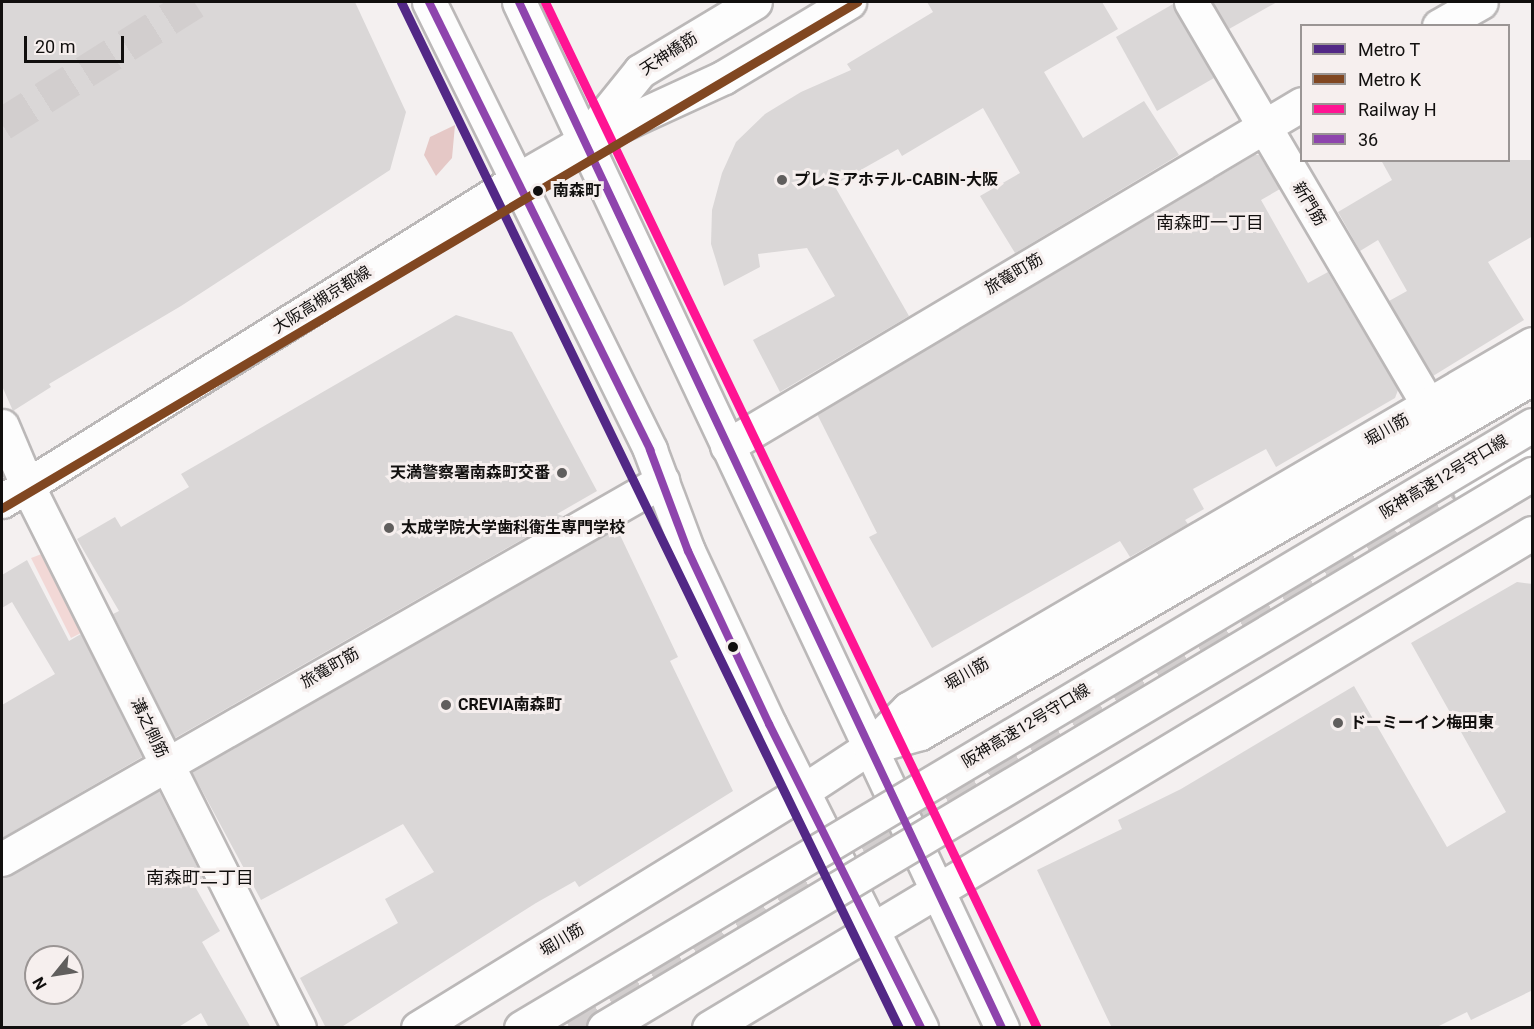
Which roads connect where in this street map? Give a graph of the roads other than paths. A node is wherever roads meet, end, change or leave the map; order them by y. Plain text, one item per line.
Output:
1 (429, 2) edge
2 (519, 2) edge
3 (755, 2) edge
4 (849, 2) edge
5 (1191, 2) edge
6 (1481, 2) edge
7 (1442, 24) edge
8 (1300, 105) edge
9 (1262, 126) junction
10 (583, 142) junction
11 (517, 180) junction
12 (1533, 344) edge
13 (1533, 378) edge
14 (1429, 406) junction
15 (1533, 425) edge
16 (2, 426) edge
17 (727, 446) junction
18 (1533, 453) edge
19 (1533, 474) edge
20 (662, 481) junction
21 (1470, 490) tunnel mouth
22 (14, 493) edge
23 (1529, 544) edge
24 (870, 747) junction
25 (165, 762) junction
26 (803, 791) junction
27 (32, 840) junction
28 (2, 859) edge
29 (2, 882) edge
30 (938, 891) junction
31 (873, 929) junction
32 (299, 1028) edge
33 (418, 1028) edge
34 (521, 1028) edge
35 (604, 1028) edge
36 (709, 1028) edge
37 (921, 1028) edge
38 (1002, 1028) edge

1 - 11 main road
2 - 10 main road
3 - 10 main road, 天神橋筋
4 - 10 main road
5 - 9 main road, 新門筋
6 - 7 main road
8 - 9 main road, 旅篭町筋
9 - 14 main road, 新門筋
9 - 17 main road, 旅篭町筋
10 - 11 main road, 大阪高槻京都線
10 - 17 main road
11 - 20 main road
11 - 22 main road, 大阪高槻京都線
12 - 14 main road, 堀川筋
13 - 24 main road
14 - 24 main road, 堀川筋
15 - 34 main road, 阪神高速12号守口線, bridge
16 - 22 main road, 溝之側筋
17 - 24 main road
18 - 21 main road
19 - 35 main road, bridge
20 - 25 main road, 旅篭町筋
20 - 26 main road
22 - 25 main road, 溝之側筋
23 - 30 main road
24 - 26 main road, 堀川筋
24 - 30 main road
25 - 27 main road, 旅篭町筋
25 - 32 main road, 溝之側筋
26 - 31 main road
26 - 33 main road, 堀川筋
27 - 28 main road, 旅篭町筋
27 - 29 main road
30 - 31 main road
30 - 38 main road
31 - 36 main road
31 - 37 main road

